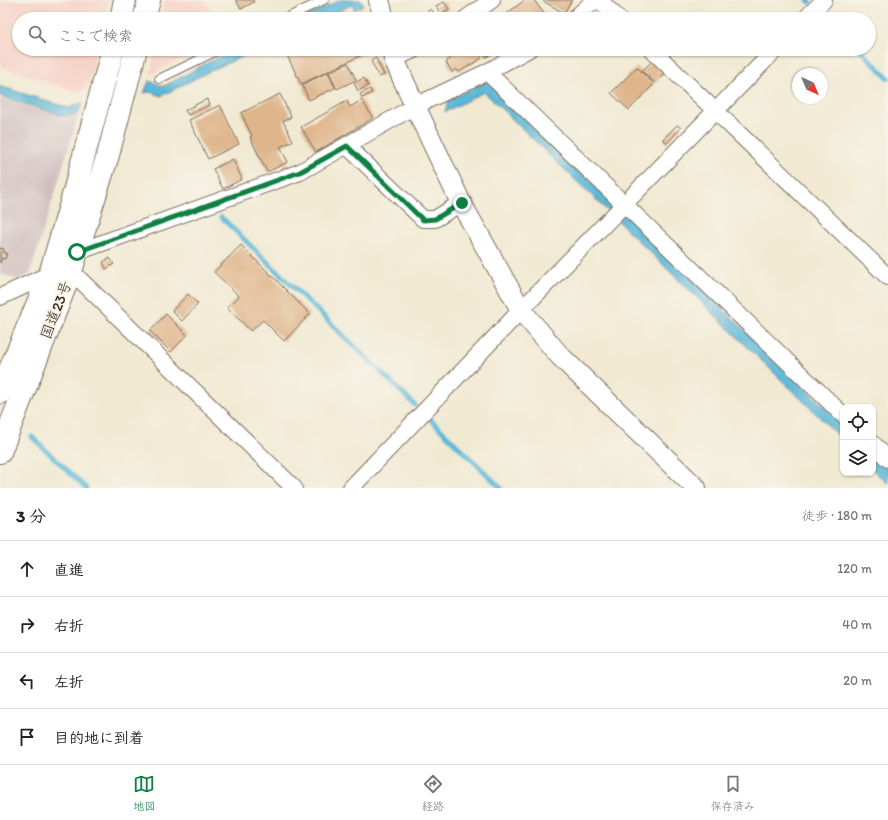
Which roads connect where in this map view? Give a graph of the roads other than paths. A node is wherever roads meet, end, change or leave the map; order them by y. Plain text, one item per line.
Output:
1 (125, 0) edge
2 (149, 0) edge
3 (324, 0) edge
4 (379, 0) edge
5 (492, 0) edge
6 (595, 0) edge
7 (599, 0) edge
8 (824, 0) edge
9 (122, 12) edge
10 (146, 12) edge
11 (299, 12) edge
12 (382, 12) edge
13 (475, 12) edge
14 (582, 12) edge
15 (612, 12) edge
16 (812, 12) edge
17 (111, 56) edge
18 (134, 56) edge
19 (207, 56) edge
20 (394, 56) edge
21 (516, 56) edge
22 (658, 56) edge
23 (769, 56) edge
24 (487, 72) junction
25 (159, 79) dead end
26 (415, 106) junction
27 (716, 110) junction
28 (347, 146) junction
29 (462, 203) junction
30 (623, 206) junction
31 (74, 261) junction
32 (50, 274) junction
33 (888, 277) edge
34 (0, 297) edge
35 (521, 310) junction
36 (0, 393) edge
37 (840, 412) edge
38 (876, 447) edge
39 (0, 452) edge
40 (888, 459) edge
41 (294, 488) edge
42 (351, 488) edge
43 (696, 488) edge

1 - 9 highway
2 - 10 highway
3 - 11 lane
4 - 12 street
5 - 13 street
6 - 14 street
7 - 15 street
8 - 16 street
17 - 32 highway, 国道23号
18 - 31 highway, 国道23号
19 - 25 lane
20 - 26 street
21 - 24 street
22 - 27 street
23 - 27 street
24 - 26 street
24 - 30 street
26 - 28 street
26 - 29 street
27 - 30 street
27 - 33 street
28 - 29 street
28 - 31 street
29 - 35 street
30 - 35 street
30 - 37 street
31 - 39 highway, 国道23号
31 - 41 street
32 - 34 street
32 - 36 highway, 国道23号
35 - 42 street
35 - 43 street
38 - 40 street

